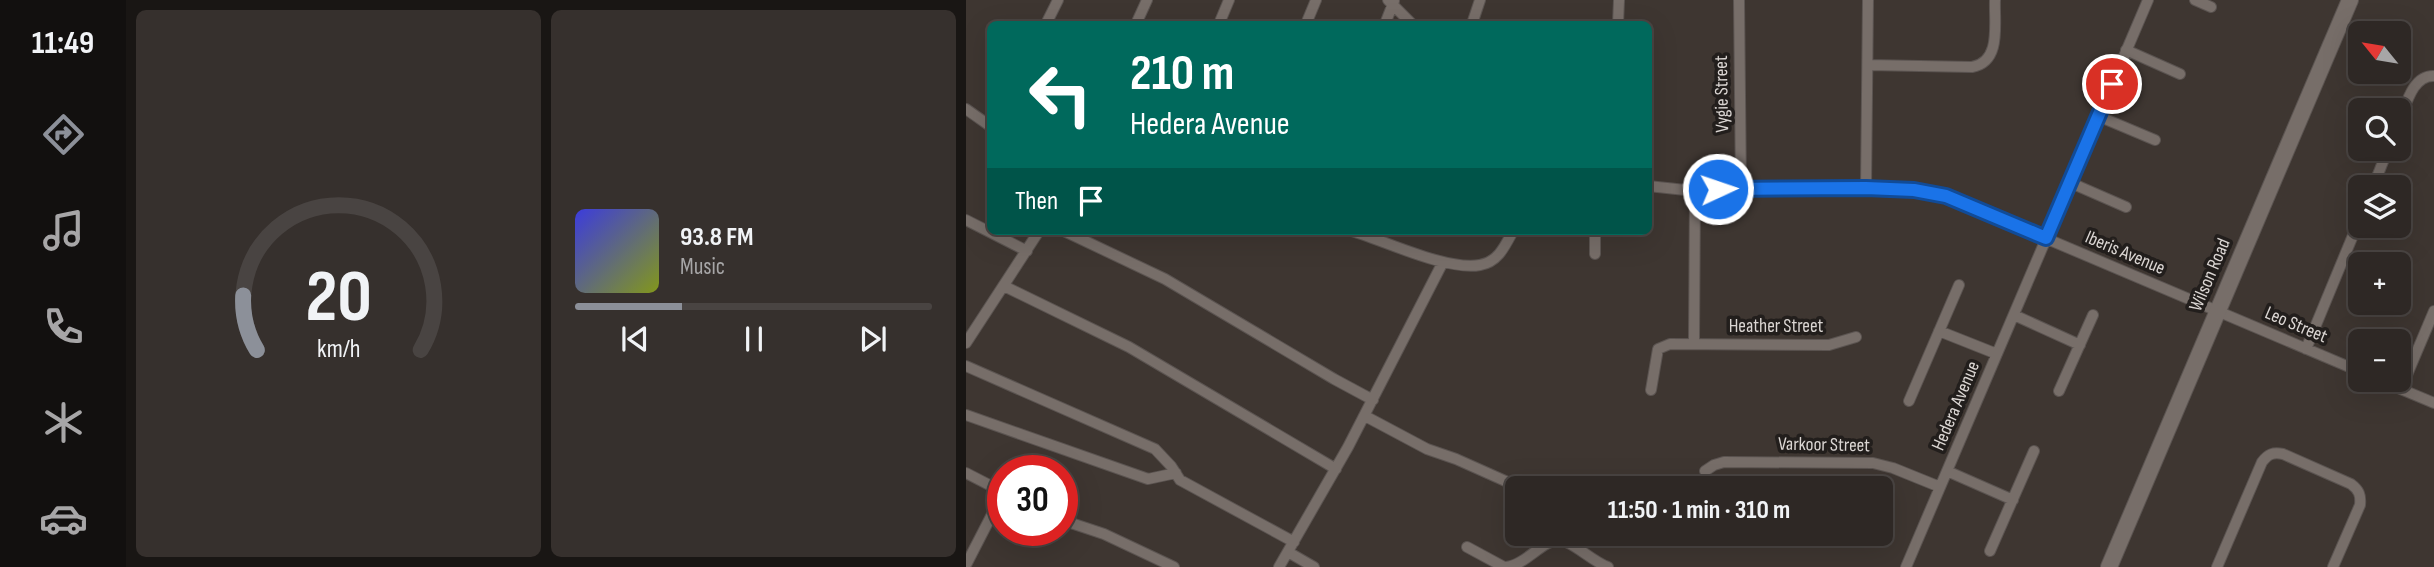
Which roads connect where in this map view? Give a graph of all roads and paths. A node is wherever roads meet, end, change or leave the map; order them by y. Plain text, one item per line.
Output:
1 (1058, 0) edge
2 (1147, 0) edge
3 (1229, 0) edge
4 (1316, 0) edge
5 (1480, 0) edge
6 (1619, 0) edge
7 (1739, 0) edge
8 (1867, 0) edge
9 (1995, 0) edge
10 (2148, 0) edge
11 (2194, 0) edge
12 (2350, 0) edge
13 (1392, 2) edge
14 (2211, 7) dead end
15 (1048, 21) edge
16 (1137, 21) edge
17 (1220, 21) edge
18 (1307, 21) edge
19 (1386, 21) edge
20 (1409, 21) edge
21 (1473, 21) edge
22 (1618, 21) edge
23 (2126, 50) junction
24 (1868, 65) junction
25 (2180, 74) dead end
26 (2434, 76) edge
27 (2410, 98) edge
28 (966, 109) edge
29 (2098, 116) junction
30 (987, 124) edge
31 (2155, 139) dead end
32 (2071, 183) junction
33 (1652, 186) edge
34 (1741, 188) junction
35 (1866, 188) junction
36 (1695, 191) junction
37 (2126, 207) dead end
38 (966, 220) edge
39 (987, 231) edge
40 (996, 235) edge
41 (1037, 235) edge
42 (1072, 235) edge
43 (1364, 235) edge
44 (1511, 235) edge
45 (1595, 235) edge
46 (2046, 238) junction
47 (2352, 238) edge
48 (1027, 251) junction
49 (1595, 254) dead end
50 (1443, 262) junction
51 (1959, 285) dead end
52 (1004, 286) junction
53 (2218, 311) junction
54 (2434, 311) edge
55 (2014, 315) junction
56 (2094, 315) dead end
57 (1939, 331) junction
58 (1856, 337) dead end
59 (966, 343) edge
60 (1694, 343) junction
61 (2080, 345) junction
62 (2306, 349) junction
63 (1997, 354) junction
64 (2411, 365) edge
65 (966, 366) edge
66 (2348, 367) edge
67 (1651, 390) dead end
68 (2059, 391) dead end
69 (2408, 392) edge
70 (1373, 400) junction
71 (1909, 401) dead end
72 (2434, 403) edge
73 (966, 415) edge
74 (1364, 416) junction
75 (2034, 451) dead end
76 (1336, 469) junction
77 (1705, 471) dead end
78 (1947, 471) junction
79 (966, 473) edge
80 (1176, 473) junction
81 (1505, 481) edge
82 (987, 484) edge
83 (1940, 487) junction
84 (2012, 500) junction
85 (987, 523) edge
86 (1078, 525) edge
87 (1543, 546) edge
88 (1574, 546) edge
89 (1291, 547) junction
90 (1467, 547) dead end
91 (1990, 551) dead end
92 (966, 563) edge
93 (1604, 566) edge
94 (974, 567) edge
95 (1174, 567) edge
96 (1279, 567) edge
97 (1314, 567) edge
98 (1505, 567) edge
99 (1906, 567) edge
100 (2109, 567) edge
101 (2217, 567) edge
102 (2333, 567) edge

1 - 15 street
2 - 16 street
3 - 17 street
4 - 18 street
5 - 21 street
6 - 22 street
7 - 34 street, Vygie Street
8 - 24 street
9 - 24 street
10 - 23 street, Hedera Avenue
11 - 14 street
12 - 53 street, Wilson Road
13 - 19 street
13 - 20 street
23 - 25 street
23 - 29 street, Hedera Avenue
24 - 35 street
26 - 27 street
28 - 30 street
29 - 31 street
29 - 32 street, Hedera Avenue
32 - 37 street
32 - 46 street, Hedera Avenue
33 - 36 street, Iberis Avenue
34 - 35 street, Iberis Avenue
34 - 36 street, Iberis Avenue
35 - 46 street, Iberis Avenue
36 - 60 street
38 - 39 street
40 - 48 street
41 - 48 street
42 - 70 street
43 - 50 street
44 - 50 street
45 - 49 street
46 - 53 street, Iberis Avenue
46 - 55 street, Hedera Avenue
47 - 62 street
48 - 52 street
50 - 70 street
51 - 57 street
52 - 59 street
52 - 76 street
53 - 62 street, Leo Street
53 - 100 street, Wilson Road
54 - 64 street
55 - 61 street
55 - 63 street, Hedera Avenue
56 - 61 street
57 - 63 street, Hedera Avenue
57 - 71 street
58 - 60 street, Heather Street
60 - 67 street, Heather Street
61 - 68 street
62 - 66 street, Leo Street
63 - 78 street, Hedera Avenue
65 - 80 street
69 - 72 street
70 - 74 street
73 - 80 street
74 - 76 street
74 - 81 street
75 - 84 street
76 - 89 street
77 - 83 street, Varkoor Street
78 - 83 street, Hedera Avenue
78 - 84 street, Hedera Avenue
79 - 82 street
80 - 89 street
83 - 99 street, Hedera Avenue
84 - 91 street
85 - 92 street
86 - 95 street
87 - 98 street
88 - 93 street
89 - 96 street
89 - 97 street
90 - 98 street
92 - 94 street
101 - 102 street

